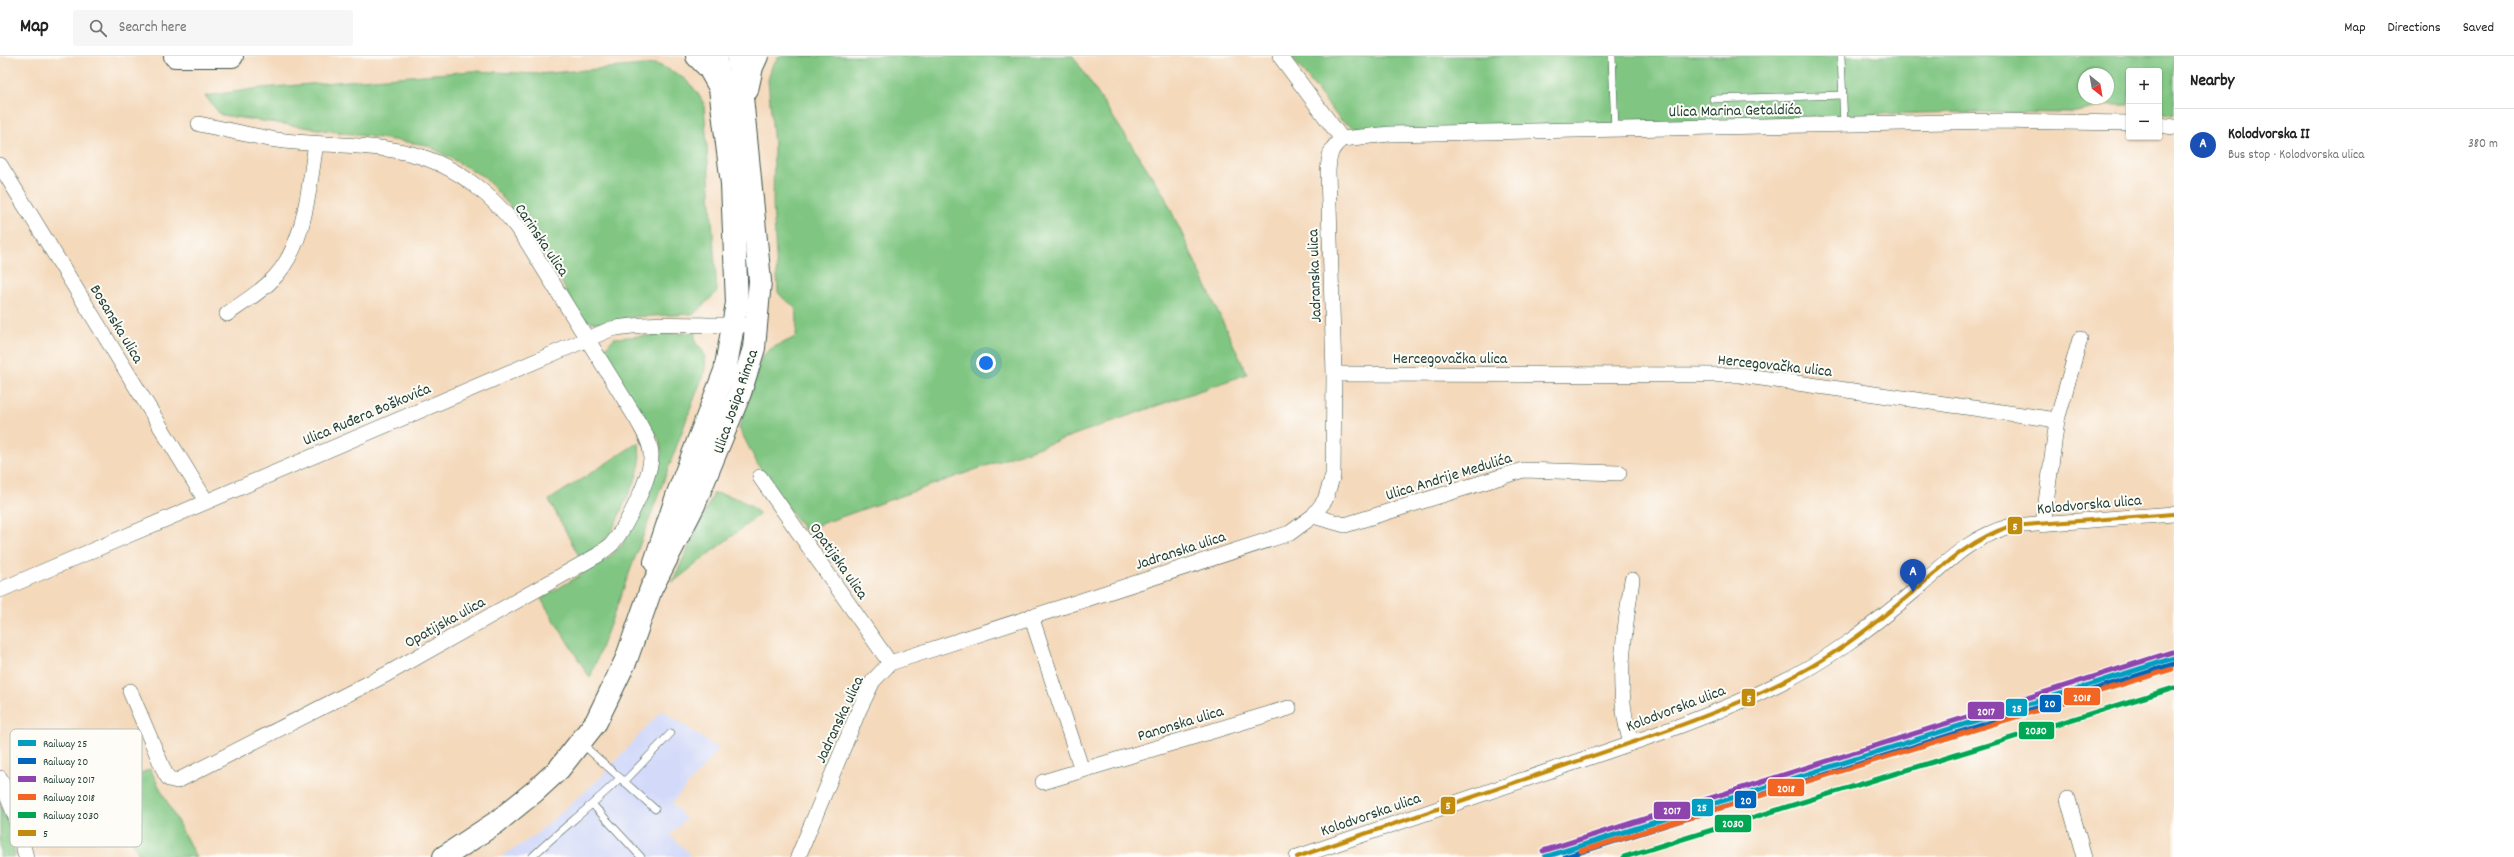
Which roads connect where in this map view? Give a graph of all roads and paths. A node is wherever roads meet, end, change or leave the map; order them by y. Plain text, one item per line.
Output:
1 (175, 56) edge
2 (232, 56) edge
3 (697, 56) edge
4 (716, 56) edge
5 (738, 56) edge
6 (757, 56) edge
7 (1280, 56) edge
8 (1612, 56) edge
9 (1841, 56) edge
10 (720, 86) junction
11 (1843, 95) junction
12 (1713, 99) dead end
13 (744, 113) junction
14 (2126, 122) edge
15 (200, 124) dead end
16 (1844, 125) junction
17 (2162, 126) edge
18 (2174, 127) edge
19 (1615, 130) junction
20 (1342, 139) junction
21 (316, 144) junction
22 (0, 164) edge
23 (227, 314) dead end
24 (758, 324) junction
25 (734, 325) junction
26 (585, 339) junction
27 (2080, 339) dead end
28 (1334, 374) junction
29 (2058, 420) junction
30 (1619, 473) dead end
31 (760, 477) dead end
32 (206, 501) junction
33 (2174, 514) edge
34 (1313, 516) junction
35 (2043, 525) junction
36 (1632, 580) dead end
37 (651, 589) junction
38 (0, 590) edge
39 (1031, 616) junction
40 (890, 664) junction
41 (130, 691) dead end
42 (1289, 708) dead end
43 (671, 733) dead end
44 (581, 743) junction
45 (1631, 743) junction
46 (1082, 770) junction
47 (0, 778) edge
48 (622, 780) junction
49 (1042, 782) dead end
50 (2068, 799) dead end
51 (10, 803) edge
52 (593, 805) junction
53 (655, 809) dead end
54 (23, 847) edge
55 (26, 857) edge
56 (444, 857) edge
57 (532, 857) edge
58 (641, 857) edge
59 (798, 857) edge
60 (1297, 857) edge
61 (2084, 857) edge

1 - 2 main road
3 - 10 main road
4 - 10 main road, Ulica Josipa Rimca
5 - 13 main road, Ulica Josipa Rimca
6 - 13 main road
7 - 20 street
8 - 19 lane
9 - 11 lane
10 - 25 main road, Ulica Josipa Rimca
11 - 12 lane
11 - 16 lane
13 - 24 main road, Ulica Josipa Rimca
14 - 16 street, Ulica Marina Getaldića
15 - 21 street, Carinska ulica
16 - 19 street, Ulica Marina Getaldića
17 - 18 street
19 - 20 street, Ulica Marina Getaldića
20 - 28 street, Jadranska ulica
21 - 23 street
21 - 26 street, Carinska ulica
22 - 32 street, Bosanska ulica
24 - 25 street, Ulica Ruđera Boškovića
24 - 37 main road, Ulica Josipa Rimca
25 - 26 street, Ulica Ruđera Boškovića
25 - 37 main road, Ulica Josipa Rimca
26 - 32 street, Ulica Ruđera Boškovića
26 - 41 street, Opatijska ulica
27 - 29 street
28 - 29 street, Hercegovačka ulica
28 - 34 street, Jadranska ulica
29 - 35 street
30 - 34 street, Ulica Andrije Medulića
31 - 40 street, Opatijska ulica
32 - 38 street, Ulica Ruđera Boškovića
33 - 35 street, Kolodvorska ulica
34 - 39 street, Jadranska ulica
35 - 45 street, Kolodvorska ulica
36 - 45 street
37 - 44 main road, Ulica Josipa Rimca
39 - 40 street, Jadranska ulica
39 - 46 street
40 - 59 street, Jadranska ulica
42 - 46 street, Panonska ulica
43 - 48 lane
44 - 48 lane
44 - 56 main road, Ulica Josipa Rimca
45 - 60 street, Kolodvorska ulica
46 - 49 street, Panonska ulica
47 - 51 street
48 - 52 lane
48 - 53 lane
50 - 61 street
52 - 57 lane
52 - 58 lane
54 - 55 street

